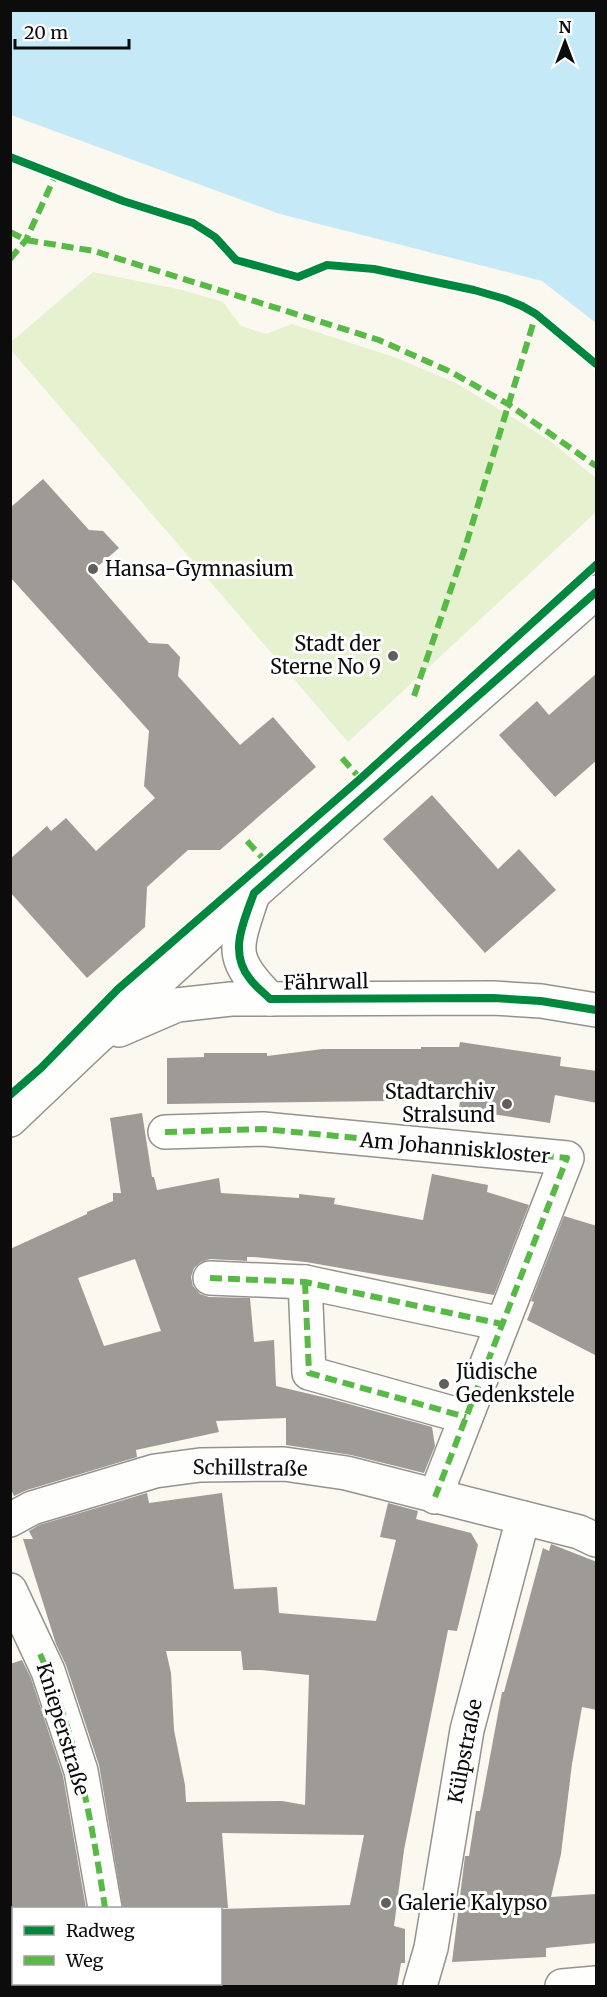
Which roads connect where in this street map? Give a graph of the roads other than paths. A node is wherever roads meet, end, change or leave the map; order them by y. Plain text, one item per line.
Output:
1 (597, 592) edge
2 (254, 893) junction
3 (270, 999) junction
4 (597, 1010) edge
5 (90, 1044) junction
6 (10, 1120) edge
7 (165, 1132) dead end
8 (210, 1278) dead end
9 (305, 1282) junction
10 (502, 1324) junction
11 (466, 1417) junction
12 (435, 1497) junction
13 (523, 1518) junction
14 (10, 1520) edge
15 (597, 1540) edge
16 (10, 1590) edge
17 (105, 1907) edge
18 (597, 1983) edge
19 (420, 1986) edge
20 (562, 1986) edge

1 - 2 street, Fährwall
2 - 3 street, Fährwall
2 - 5 street, Fährwall
3 - 4 street, Fährwall
3 - 5 street, Fährwall
5 - 6 street, Fährwall
7 - 10 street, Am Johanniskloster
8 - 9 street
9 - 10 street
9 - 11 street
10 - 11 street, Am Johanniskloster
11 - 12 street, Am Johanniskloster
12 - 13 street, Schillstraße
12 - 14 street, Schillstraße
13 - 15 street, Schillstraße
13 - 19 street, Külpstraße
16 - 17 street, Knieperstraße
18 - 20 street

